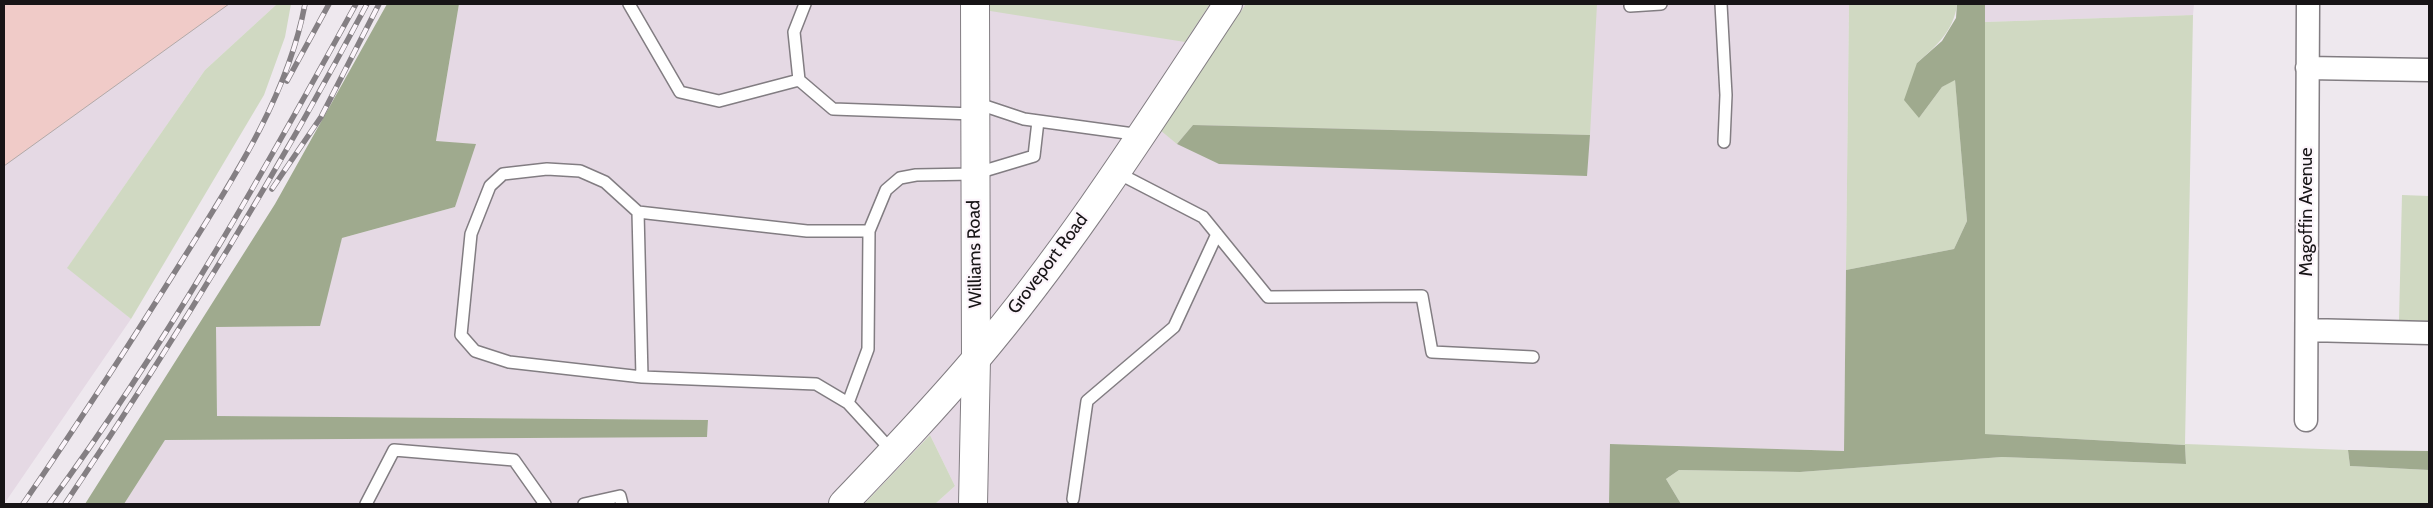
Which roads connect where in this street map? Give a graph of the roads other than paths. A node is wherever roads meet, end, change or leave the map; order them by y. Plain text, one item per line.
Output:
1 (629, 4) edge
2 (805, 4) edge
3 (975, 4) edge
4 (1228, 4) edge
5 (1661, 4) edge
6 (1721, 4) edge
7 (2308, 4) edge
8 (1630, 6) dead end
9 (2307, 68) junction
10 (2429, 70) edge
11 (799, 80) junction
12 (974, 108) junction
13 (1038, 121) junction
14 (1141, 135) junction
15 (1724, 142) dead end
16 (1116, 172) junction
17 (974, 174) junction
18 (638, 212) junction
19 (869, 231) junction
20 (1217, 234) junction
21 (2307, 330) junction
22 (2429, 333) edge
23 (1532, 358) dead end
24 (976, 359) junction
25 (642, 377) junction
26 (848, 402) junction
27 (2306, 420) dead end
28 (892, 451) junction
29 (1073, 499) dead end
30 (366, 504) edge
31 (545, 504) edge
32 (584, 504) edge
33 (622, 504) edge
34 (843, 504) edge
35 (973, 504) edge

1 - 11 lane
2 - 11 lane
3 - 12 main road, Williams Road
4 - 14 main road, Groveport Road
5 - 8 lane
6 - 15 lane
7 - 9 street, Magoffin Avenue
9 - 10 street
9 - 21 street, Magoffin Avenue
11 - 12 lane
12 - 13 lane
12 - 17 main road, Williams Road
13 - 14 lane
13 - 17 lane
14 - 16 main road, Groveport Road
16 - 20 lane
16 - 24 main road, Groveport Road
17 - 19 lane
17 - 24 main road, Williams Road
18 - 19 lane
18 - 25 lane
18 - 25 lane
19 - 26 lane
20 - 23 lane
20 - 29 lane
21 - 22 street
21 - 27 street, Magoffin Avenue
24 - 28 main road, Groveport Road
24 - 35 main road, Williams Road
25 - 26 lane
26 - 28 lane
28 - 34 main road, Groveport Road
30 - 31 lane
32 - 33 lane

